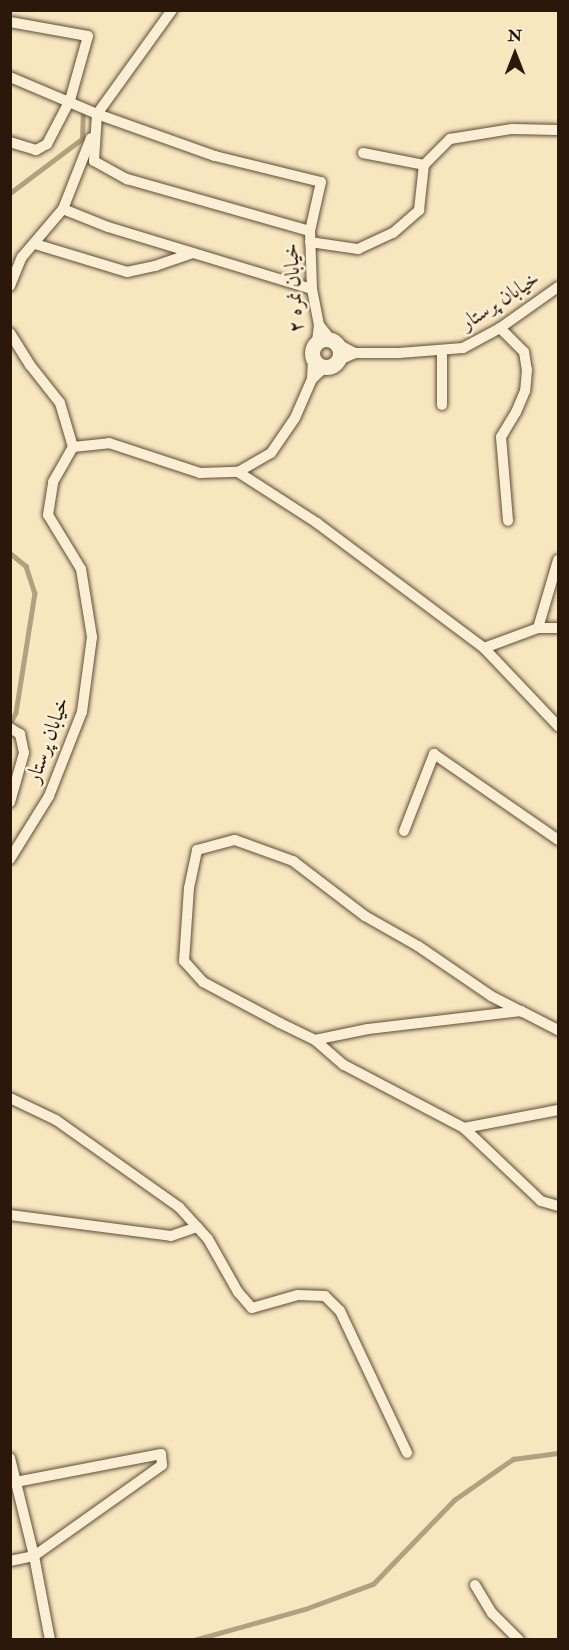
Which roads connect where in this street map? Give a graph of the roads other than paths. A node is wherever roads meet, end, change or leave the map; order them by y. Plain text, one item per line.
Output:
1 (172, 10) edge
2 (10, 22) edge
3 (10, 76) edge
4 (70, 100) junction
5 (97, 114) junction
6 (96, 126) junction
7 (558, 130) edge
8 (10, 142) edge
9 (363, 153) dead end
10 (424, 165) junction
11 (63, 209) junction
12 (310, 237) junction
13 (35, 244) junction
14 (192, 252) junction
15 (10, 286) edge
16 (558, 287) edge
17 (312, 289) junction
18 (500, 328) junction
19 (10, 333) edge
20 (325, 342) junction
21 (442, 350) junction
22 (355, 353) junction
23 (325, 362) junction
24 (442, 405) dead end
25 (73, 447) junction
26 (238, 472) junction
27 (508, 521) dead end
28 (558, 560) edge
29 (538, 628) junction
30 (558, 628) edge
31 (484, 648) junction
32 (558, 723) edge
33 (15, 731) edge
34 (10, 802) edge
35 (404, 831) dead end
36 (558, 840) edge
37 (10, 859) edge
38 (521, 1011) junction
39 (558, 1030) edge
40 (315, 1040) junction
41 (10, 1098) edge
42 (558, 1110) edge
43 (464, 1128) junction
44 (558, 1206) edge
45 (10, 1215) edge
46 (197, 1227) junction
47 (406, 1452) dead end
48 (10, 1458) edge
49 (16, 1482) junction
50 (34, 1556) junction
51 (10, 1561) edge
52 (475, 1585) dead end
53 (50, 1640) edge
54 (519, 1640) edge

1 - 5 street
2 - 4 street
3 - 4 street
4 - 5 street
4 - 8 street
5 - 6 street
5 - 12 street, خیابان نمره ۲
6 - 11 street
6 - 12 street
7 - 10 street
9 - 10 street
10 - 12 street
11 - 13 street
11 - 14 street
12 - 17 street, خیابان نمره ۲
13 - 14 street
13 - 15 street
14 - 17 street
16 - 18 street, خیابان پرستار
17 - 20 street, خیابان نمره ۲
18 - 21 street, خیابان پرستار
18 - 27 street
19 - 25 street
20 - 22 street
20 - 23 street
20 - 23 street
21 - 22 street, خیابان پرستار
21 - 24 street
22 - 23 street
23 - 26 street
25 - 26 street
25 - 37 street, خیابان پرستار
26 - 31 street
28 - 29 street
29 - 30 street
29 - 31 street
31 - 32 street
33 - 34 street
35 - 36 street
38 - 39 street
38 - 40 street
38 - 40 street
40 - 43 street
41 - 46 street
42 - 43 street
43 - 44 street
45 - 46 street
46 - 47 street
48 - 49 street
49 - 50 street
49 - 50 street
50 - 51 street
50 - 53 street
52 - 54 street

